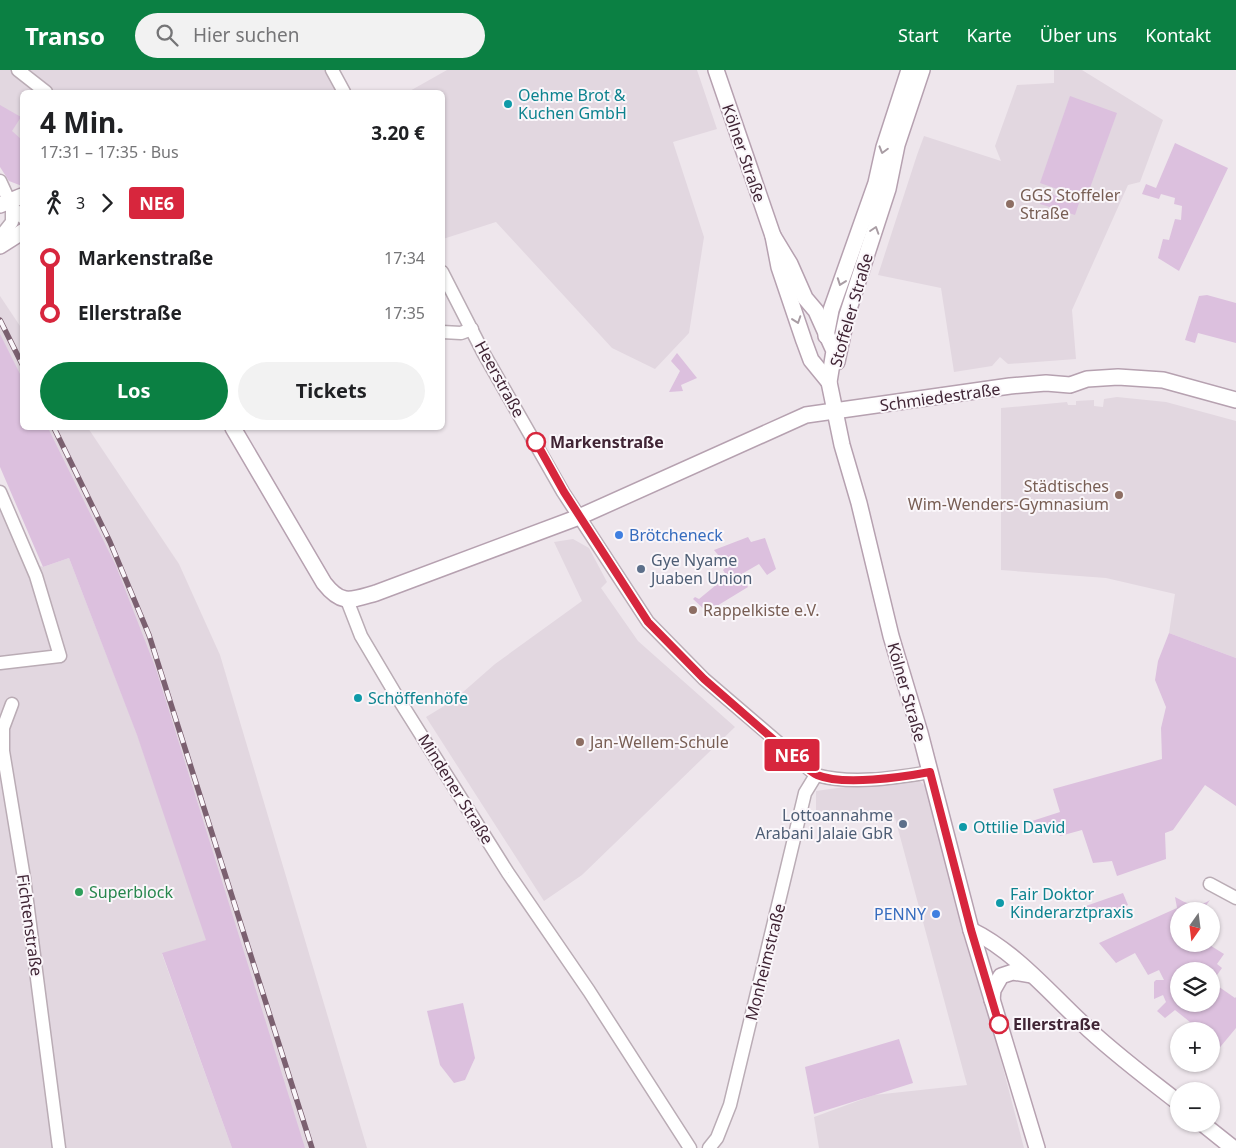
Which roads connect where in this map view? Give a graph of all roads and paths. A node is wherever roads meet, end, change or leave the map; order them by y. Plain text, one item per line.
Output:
1 (18, 70) edge
2 (332, 70) edge
3 (716, 70) edge
4 (909, 70) edge
5 (922, 70) edge
6 (43, 90) edge
7 (343, 90) edge
8 (0, 181) edge
9 (11, 202) edge
10 (20, 214) edge
11 (20, 233) edge
12 (773, 236) junction
13 (0, 237) edge
14 (0, 246) edge
15 (445, 278) edge
16 (824, 311) junction
17 (472, 329) junction
18 (445, 332) edge
19 (829, 382) junction
20 (1236, 400) edge
21 (835, 412) junction
22 (234, 430) edge
23 (0, 492) edge
24 (579, 517) junction
25 (347, 600) junction
26 (0, 663) edge
27 (12, 704) dead end
28 (930, 772) junction
29 (816, 775) junction
30 (1210, 884) dead end
31 (1236, 898) edge
32 (971, 930) junction
33 (1034, 976) junction
34 (992, 1000) junction
35 (1170, 1096) edge
36 (1213, 1132) edge
37 (60, 1148) edge
38 (690, 1148) edge
39 (709, 1148) edge
40 (1037, 1148) edge
41 (1233, 1148) edge

1 - 6 street
2 - 7 street
3 - 12 main road, Kölner Straße
4 -> 16 main road, Stoffeler Straße
19 -> 5 main road, Stoffeler Straße
8 - 9 street
9 - 10 street
9 - 13 street
11 - 14 main road
12 - 16 main road, Kölner Straße
12 -> 19 main road, Kölner Straße
15 - 17 street
16 - 19 main road, Kölner Straße
17 - 18 street, Heerstraße
17 - 24 street, Heerstraße
19 - 21 main road, Kölner Straße
20 - 21 main road, Schmiedestraße
21 - 24 main road
21 - 28 main road, Kölner Straße
22 - 25 main road
23 - 26 street
24 - 25 main road
24 - 29 street, Heerstraße
25 - 38 street, Mindener Straße
27 - 37 street, Fichtenstraße
28 - 29 street
28 - 32 main road, Kölner Straße
29 - 39 street, Monheimstraße
30 - 31 street
32 - 33 main road
32 - 34 main road, Kölner Straße
33 - 34 main road
33 - 35 main road
34 - 40 main road, Kölner Straße
36 - 41 main road

